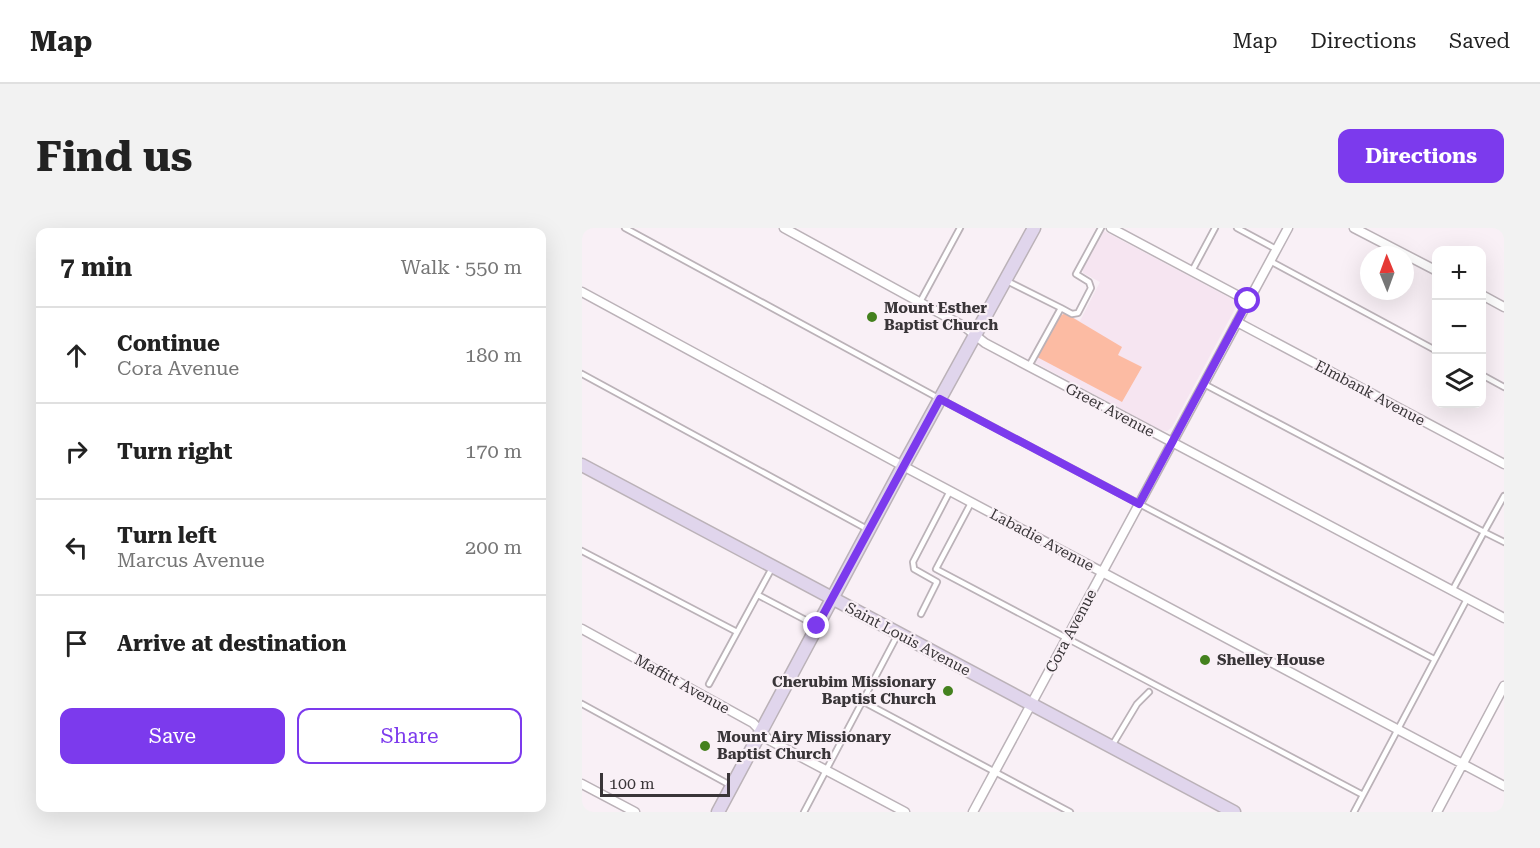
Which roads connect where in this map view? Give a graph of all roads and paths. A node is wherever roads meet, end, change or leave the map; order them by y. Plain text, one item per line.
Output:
1 (625, 228) edge
2 (784, 228) edge
3 (1034, 228) edge
4 (1101, 228) edge
5 (1111, 228) edge
6 (1215, 228) edge
7 (1237, 228) edge
8 (1288, 228) edge
9 (1354, 228) edge
10 (958, 229) edge
11 (1276, 249) junction
12 (1270, 261) junction
13 (1432, 268) edge
14 (1192, 271) junction
15 (1005, 280) junction
16 (582, 292) edge
17 (1486, 297) edge
18 (1248, 301) junction
19 (920, 303) junction
20 (1504, 307) edge
21 (1060, 308) junction
22 (1237, 322) junction
23 (975, 335) junction
24 (1432, 348) edge
25 (1029, 366) junction
26 (582, 374) edge
27 (1486, 377) edge
28 (1204, 384) junction
29 (1504, 387) edge
30 (940, 399) junction
31 (1172, 443) junction
32 (1504, 464) edge
33 (582, 465) edge
34 (903, 466) junction
35 (950, 491) junction
36 (1504, 496) edge
37 (971, 503) junction
38 (1139, 504) junction
39 (869, 530) junction
40 (1484, 532) junction
41 (1504, 542) edge
42 (582, 550) edge
43 (773, 567) junction
44 (1102, 572) junction
45 (1452, 591) junction
46 (758, 595) junction
47 (832, 598) junction
48 (1467, 599) junction
49 (921, 614) dead end
50 (1504, 618) edge
51 (817, 626) junction
52 (582, 629) edge
53 (737, 632) junction
54 (898, 634) junction
55 (1067, 638) junction
56 (1434, 659) junction
57 (710, 684) dead end
58 (1504, 686) edge
59 (1149, 692) dead end
60 (862, 701) junction
61 (582, 704) edge
62 (1031, 704) junction
63 (1398, 729) junction
64 (760, 731) junction
65 (1112, 747) junction
66 (1463, 764) junction
67 (826, 770) junction
68 (995, 772) junction
69 (582, 783) edge
70 (732, 786) junction
71 (1504, 786) edge
72 (1363, 795) junction
73 (634, 812) edge
74 (718, 812) edge
75 (804, 812) edge
76 (905, 812) edge
77 (973, 812) edge
78 (1070, 812) edge
79 (1234, 812) edge
80 (1354, 812) edge
81 (1437, 812) edge

1 - 30 lane
2 - 19 street, Greer Avenue
3 - 15 street
4 - 21 lane
5 - 14 street
6 - 14 lane
7 - 11 lane
8 - 11 street, Cora Avenue
9 - 13 street
10 - 19 lane
11 - 12 street, Cora Avenue
12 - 18 street, Cora Avenue
12 - 24 lane
14 - 18 street
15 - 21 lane
15 - 23 street
16 - 34 street, Labadie Avenue
17 - 20 street
18 - 22 street, Cora Avenue
19 - 23 street, Greer Avenue
21 - 25 lane
22 - 28 street, Cora Avenue
22 - 32 street, Elmbank Avenue
23 - 25 street, Greer Avenue
23 - 30 street
25 - 31 street, Greer Avenue
26 - 39 lane
27 - 29 lane
28 - 31 street, Cora Avenue
28 - 40 lane
30 - 34 street
30 - 38 lane
31 - 38 street, Cora Avenue
31 - 45 street, Greer Avenue
33 - 43 street, Saint Louis Avenue
34 - 35 street, Labadie Avenue
34 - 39 street
35 - 37 street, Labadie Avenue
35 - 49 lane
36 - 40 lane
37 - 44 street, Labadie Avenue
37 - 55 lane
38 - 44 street, Cora Avenue
38 - 56 lane
39 - 47 street
40 - 41 lane
40 - 45 lane
42 - 53 lane
43 - 46 lane
43 - 47 street, Saint Louis Avenue
44 - 55 street, Cora Avenue
44 - 63 street, Labadie Avenue
45 - 48 street, Greer Avenue
46 - 51 lane
46 - 53 lane
47 - 51 street
47 - 54 street, Saint Louis Avenue
48 - 50 street, Greer Avenue
48 - 56 lane
51 - 64 street
52 - 64 street, Maffitt Avenue
53 - 57 lane
54 - 60 lane
54 - 62 street, Saint Louis Avenue
55 - 62 street, Cora Avenue
55 - 72 lane
56 - 63 lane
58 - 66 street
59 - 65 lane
60 - 67 lane
60 - 68 lane
61 - 70 lane
62 - 65 street, Saint Louis Avenue
62 - 68 street, Cora Avenue
63 - 66 street, Labadie Avenue
63 - 72 lane
64 - 67 street, Maffitt Avenue
64 - 70 street
65 - 79 street, Saint Louis Avenue
66 - 71 street, Labadie Avenue
66 - 81 street
67 - 75 lane
67 - 76 street, Maffitt Avenue
68 - 77 street, Cora Avenue
68 - 78 lane
69 - 73 street
70 - 74 street
72 - 80 lane

